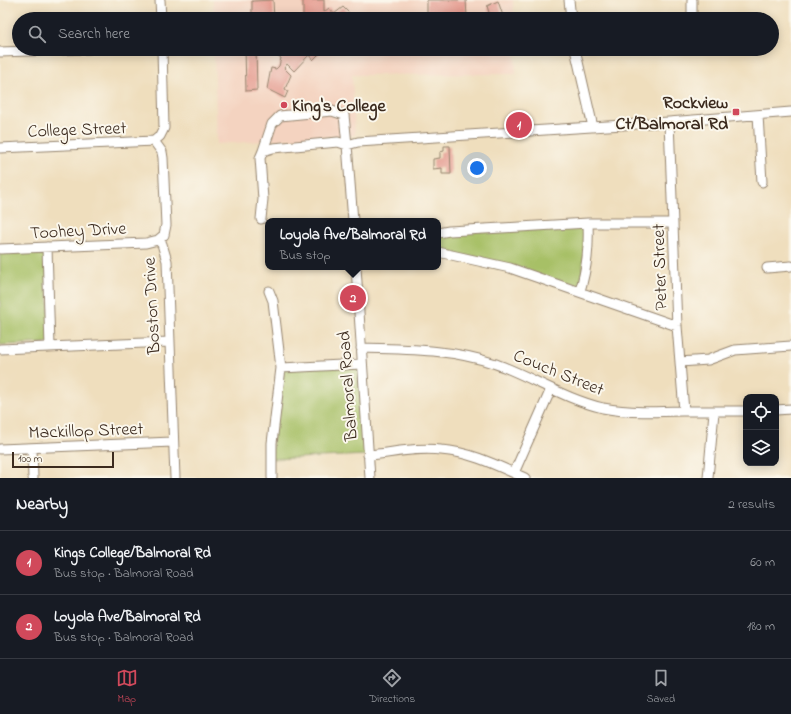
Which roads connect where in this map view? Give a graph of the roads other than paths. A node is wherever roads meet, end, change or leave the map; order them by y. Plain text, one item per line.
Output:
1 (160, 0) edge
2 (569, 0) edge
3 (692, 0) edge
4 (161, 12) edge
5 (570, 12) edge
6 (692, 12) edge
7 (0, 52) edge
8 (12, 52) edge
9 (162, 56) edge
10 (576, 56) edge
11 (791, 112) edge
12 (758, 115) junction
13 (668, 122) junction
14 (593, 127) junction
15 (154, 141) junction
16 (347, 145) junction
17 (0, 148) edge
18 (263, 151) junction
19 (762, 182) dead end
20 (353, 218) edge
21 (261, 219) dead end
22 (588, 223) junction
23 (673, 223) junction
24 (441, 232) edge
25 (158, 240) junction
26 (47, 247) junction
27 (0, 250) edge
28 (441, 253) edge
29 (791, 266) edge
30 (767, 268) dead end
31 (356, 270) edge
32 (269, 291) dead end
33 (580, 291) junction
34 (677, 326) junction
35 (169, 342) junction
36 (50, 346) junction
37 (791, 346) edge
38 (0, 348) edge
39 (361, 348) junction
40 (680, 362) junction
41 (362, 364) junction
42 (281, 368) junction
43 (551, 388) junction
44 (791, 409) edge
45 (743, 410) edge
46 (779, 410) edge
47 (684, 411) junction
48 (714, 412) junction
49 (173, 442) junction
50 (32, 448) junction
51 (0, 449) edge
52 (368, 455) junction
53 (514, 473) junction
54 (33, 478) edge
55 (175, 478) edge
56 (272, 478) edge
57 (370, 478) edge
58 (525, 478) edge
59 (708, 478) edge

1 - 4 street
2 - 5 street
3 - 6 street
7 - 8 street
9 - 15 street
10 - 14 street
11 - 12 street
12 - 13 street
12 - 19 street
13 - 14 street
13 - 23 street, Peter Street
14 - 16 street
15 - 17 street, College Street
15 - 25 street, Boston Drive
16 - 18 street
16 - 18 street
16 - 20 street
18 - 21 street
22 - 23 street
22 - 24 street
22 - 33 street
23 - 34 street, Peter Street
25 - 26 street, Toohey Drive
25 - 35 street, Boston Drive
26 - 27 street, Toohey Drive
26 - 36 street
28 - 33 street
29 - 30 street
31 - 39 street, Balmoral Road
32 - 42 street
33 - 34 street
34 - 40 street, Peter Street
35 - 36 street
35 - 49 street, Boston Drive
36 - 38 street
37 - 40 street
39 - 41 street, Balmoral Road
39 - 43 street, Couch Street
40 - 47 street, Peter Street
41 - 42 street
41 - 52 street, Balmoral Road
42 - 56 street
43 - 47 street, Couch Street
43 - 53 street
44 - 46 street
45 - 48 street, Couch Street
47 - 48 street, Couch Street
48 - 59 street
49 - 50 street, Mackillop Street
49 - 55 street, Boston Drive
50 - 51 street, Mackillop Street
50 - 54 street
52 - 53 street
52 - 57 street, Balmoral Road
53 - 58 street

